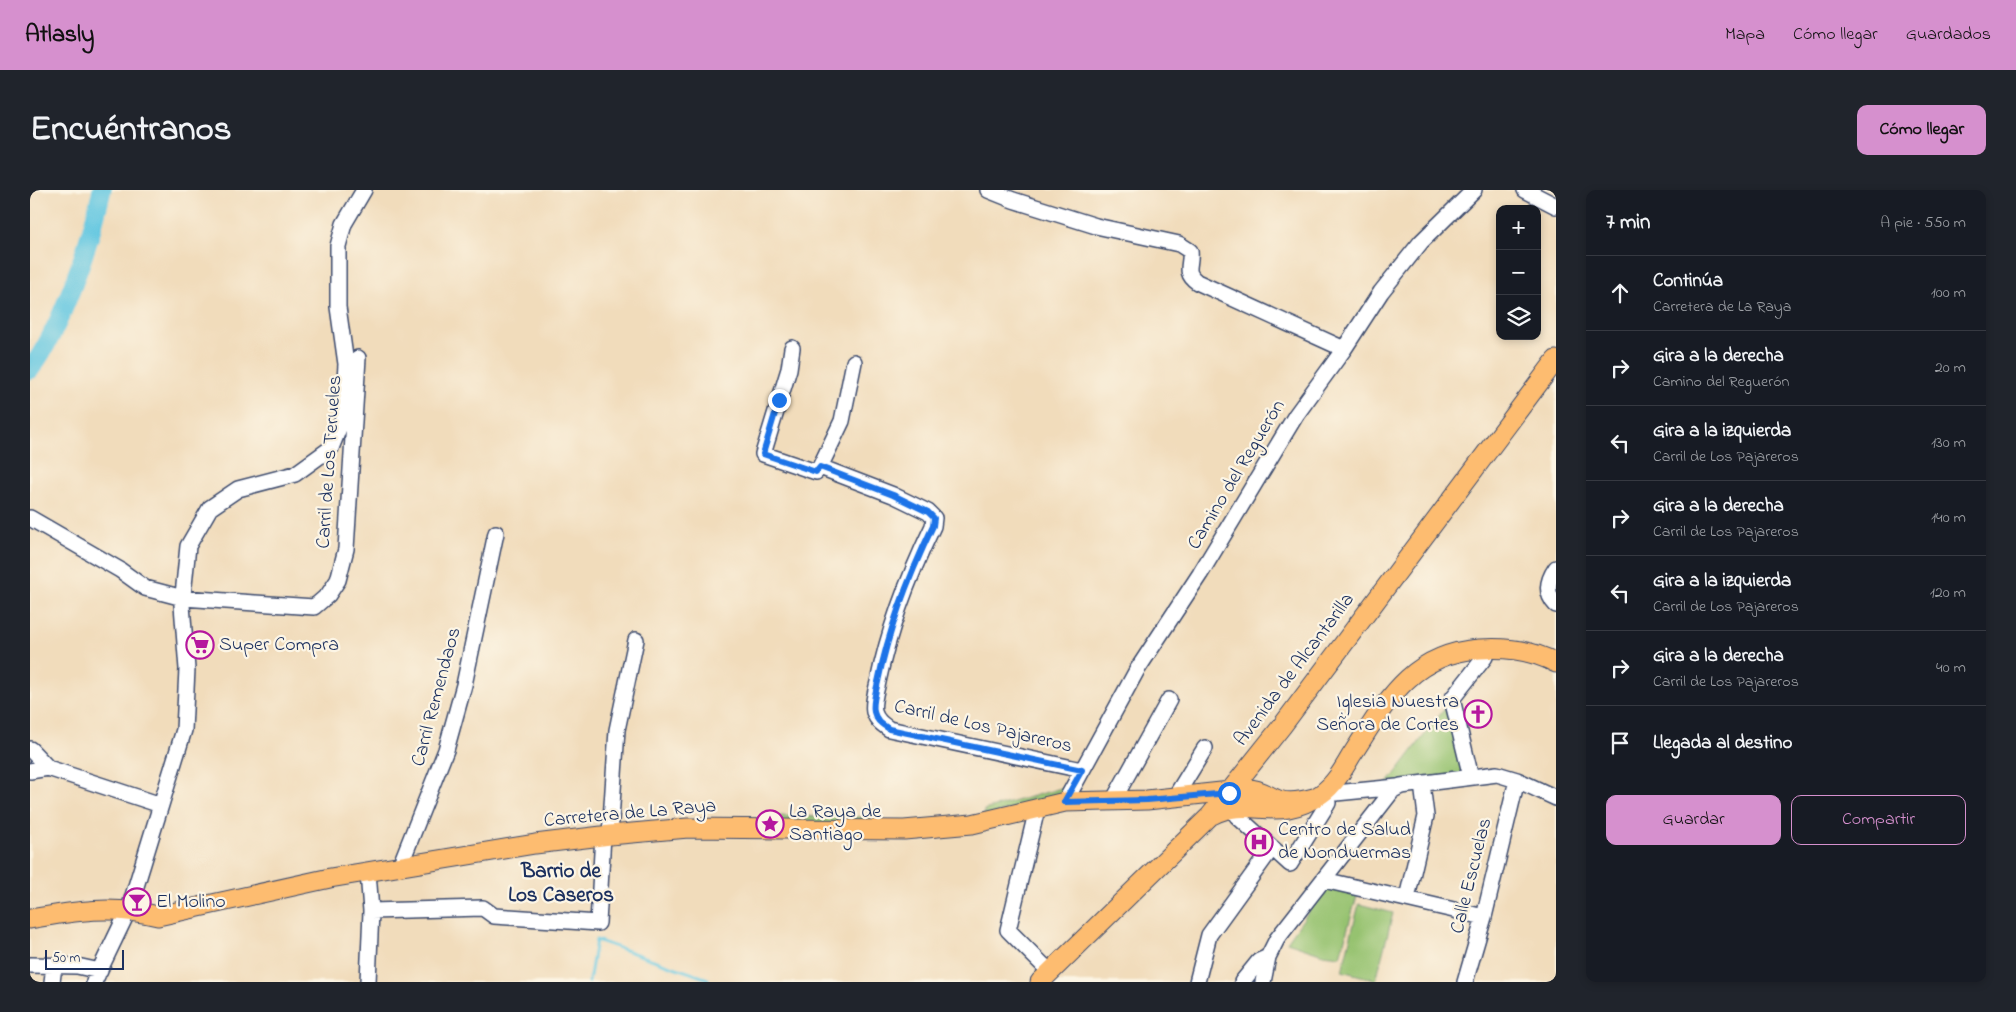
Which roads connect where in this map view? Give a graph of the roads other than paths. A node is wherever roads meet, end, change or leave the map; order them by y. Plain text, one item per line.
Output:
1 (364, 190) edge
2 (988, 190) edge
3 (1474, 190) edge
4 (1524, 190) edge
5 (1556, 206) edge
6 (792, 348) dead end
7 (1344, 349) junction
8 (358, 358) dead end
9 (1556, 360) edge
10 (854, 362) dead end
11 (820, 467) junction
12 (30, 518) edge
13 (496, 533) dead end
14 (1556, 568) edge
15 (183, 598) junction
16 (1556, 605) edge
17 (636, 640) dead end
18 (1485, 657) dead end
19 (1556, 663) edge
20 (1169, 700) dead end
21 (1205, 748) dead end
22 (30, 749) edge
23 (1256, 759) junction
24 (48, 768) junction
25 (1082, 770) junction
26 (30, 771) edge
27 (1471, 777) junction
28 (1517, 780) junction
29 (1422, 784) junction
30 (1401, 786) junction
31 (1259, 790) junction
32 (1175, 797) junction
33 (1326, 798) junction
34 (1556, 798) edge
35 (1114, 799) junction
36 (1064, 802) junction
37 (1237, 803) junction
38 (161, 804) junction
39 (1037, 809) junction
40 (607, 835) junction
41 (1272, 848) junction
42 (400, 866) junction
43 (368, 872) junction
44 (1324, 880) junction
45 (1407, 898) junction
46 (129, 909) junction
47 (371, 911) junction
48 (1484, 917) junction
49 (30, 919) edge
50 (1268, 957) junction
51 (30, 965) edge
52 (54, 966) junction
53 (97, 977) edge
54 (1045, 977) edge
55 (52, 982) edge
56 (368, 982) edge
57 (1197, 982) edge
58 (1242, 982) edge
59 (1263, 982) edge
60 (1465, 982) edge

1 - 15 street
2 - 7 street
3 - 7 street, Camino del Reguerón
4 - 5 street
6 - 11 street, Carril de Los Pajareros
7 - 25 street, Camino del Reguerón
8 - 15 street, Carril de Los Terueles
9 - 23 main road, Avenida de Alcantarilla
10 - 11 street
11 - 25 street, Carril de Los Pajareros
12 - 15 street, Carril de Los Terueles
13 - 42 street, Carril Remendaos
14 - 16 street
15 - 38 street
17 - 40 street
18 - 27 street
19 - 33 main road
20 - 35 street
21 - 32 street
22 - 24 street
23 - 31 main road
23 - 37 main road, Avenida de Alcantarilla
24 - 26 street
24 - 38 street
25 - 36 street, Camino del Reguerón
27 - 28 street
27 - 29 street
28 - 34 street
28 - 48 street, Calle Escuelas
29 - 30 street
29 - 45 street
30 - 33 street
30 - 44 street
31 - 33 main road
31 - 37 main road
31 - 37 street
32 - 35 main road, Carretera de La Raya
32 - 37 main road, Carretera de La Raya
33 - 37 main road
33 - 41 street
35 - 36 main road, Carretera de La Raya
36 - 39 main road, Carretera de La Raya
37 - 41 street
37 - 54 main road, Avenida de Alcantarilla
38 - 46 street
39 - 40 main road, Carretera de La Raya
39 - 54 street
40 - 42 main road, Carretera de La Raya
40 - 47 street
41 - 57 street
42 - 43 main road, Carretera de La Raya
43 - 46 main road, Carretera de La Raya
43 - 47 street
44 - 45 street
44 - 50 street
45 - 48 street
46 - 49 main road, Carretera de La Raya
46 - 53 street
47 - 56 street
48 - 60 street, Calle Escuelas
50 - 58 street
50 - 59 street
51 - 52 street
52 - 53 street
52 - 55 street

